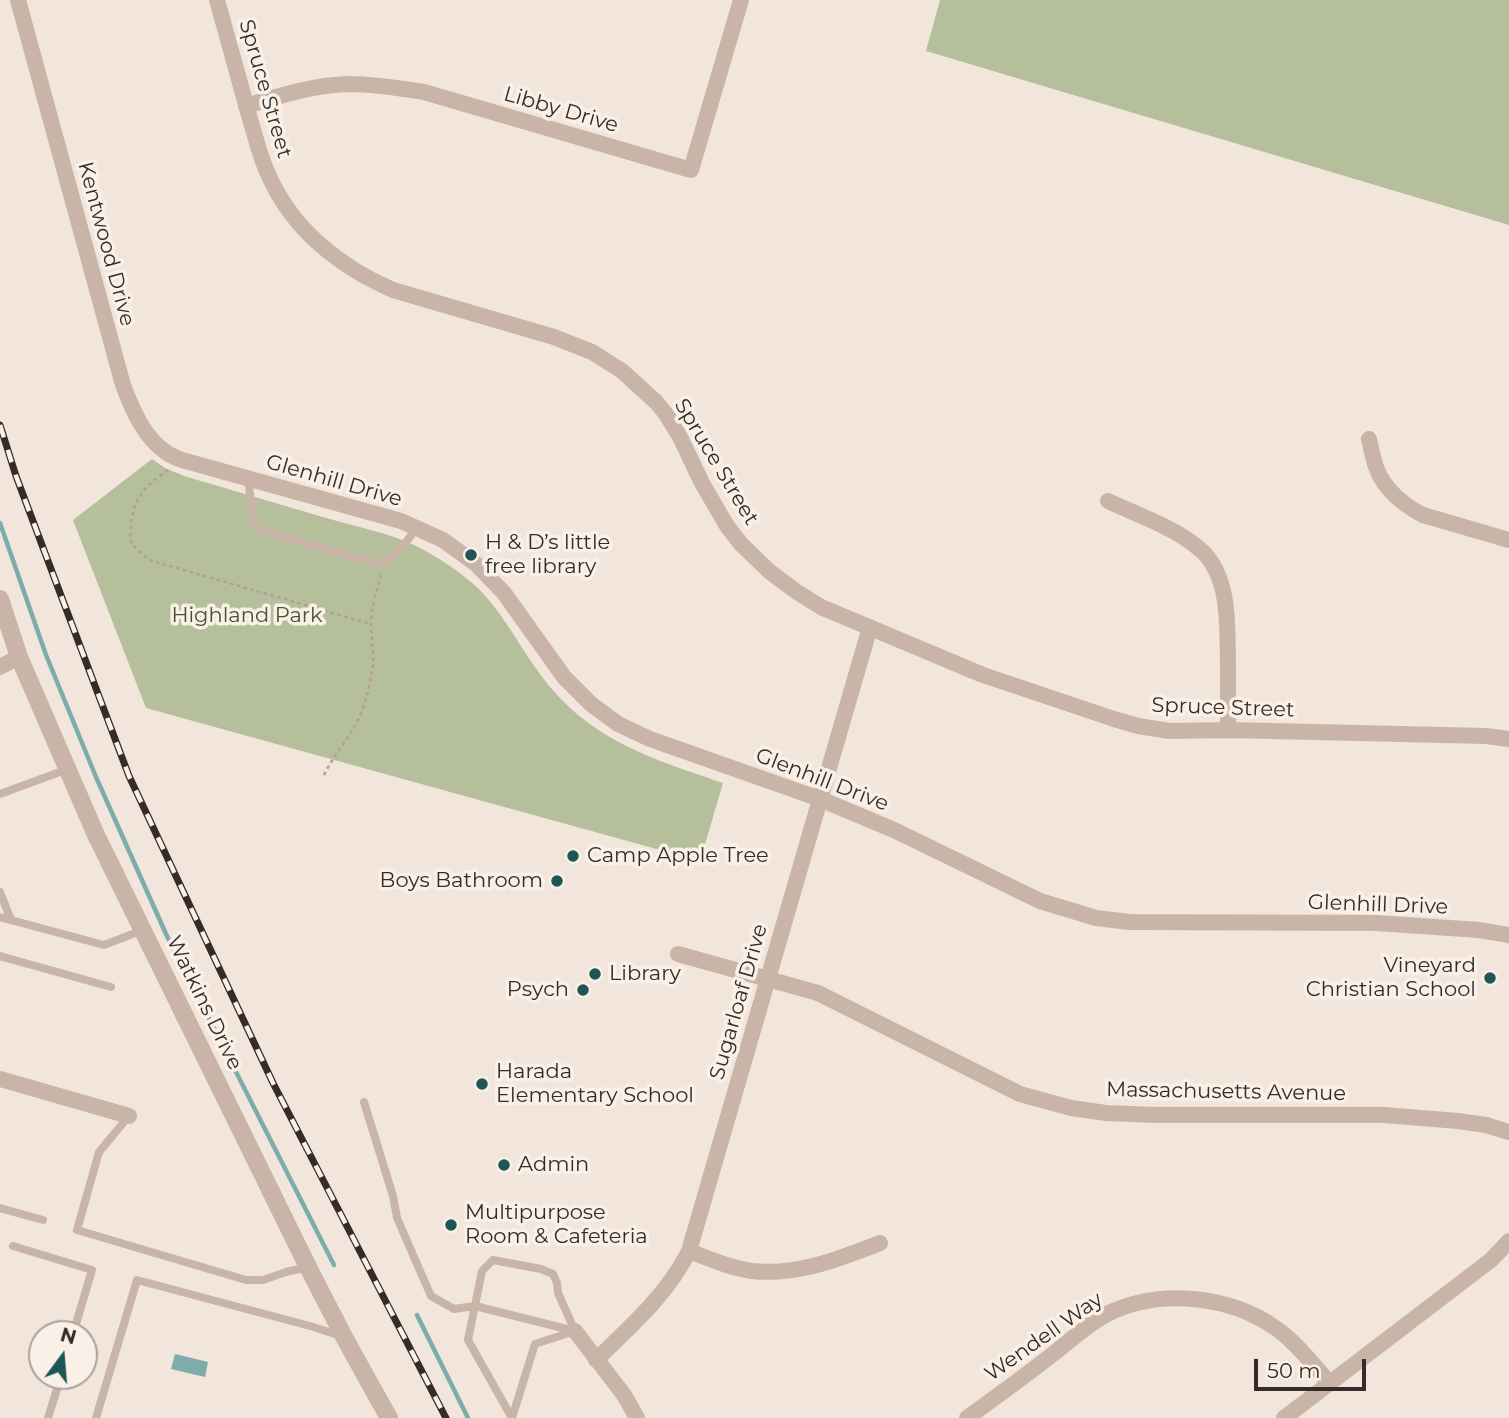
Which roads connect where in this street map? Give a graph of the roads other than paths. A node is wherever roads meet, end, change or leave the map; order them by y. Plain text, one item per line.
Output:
1 (18, 0) edge
2 (217, 0) edge
3 (741, 0) edge
4 (246, 106) junction
5 (1369, 439) dead end
6 (201, 465) joint
7 (248, 479) junction
8 (1108, 501) dead end
9 (416, 527) junction
10 (1509, 540) edge
11 (0, 599) edge
12 (870, 627) junction
13 (19, 657) junction
14 (0, 667) edge
15 (1228, 730) junction
16 (1509, 738) edge
17 (68, 769) junction
18 (0, 794) edge
19 (820, 799) junction
20 (0, 892) edge
21 (0, 917) edge
22 (11, 920) junction
23 (143, 930) junction
24 (1509, 936) edge
25 (678, 954) dead end
26 (0, 956) edge
27 (767, 979) junction
28 (111, 987) dead end
29 (0, 1079) edge
30 (364, 1102) dead end
31 (129, 1116) joint
32 (1509, 1132) edge
33 (0, 1208) edge
34 (43, 1220) dead end
35 (1509, 1241) edge
36 (880, 1243) dead end
37 (13, 1246) dead end
38 (689, 1251) junction
39 (308, 1267) junction
40 (475, 1306) junction
41 (77, 1320) edge
42 (575, 1331) junction
43 (344, 1337) junction
44 (596, 1360) junction
45 (1330, 1383) junction
46 (57, 1390) edge
47 (48, 1418) edge
48 (96, 1418) edge
49 (389, 1418) edge
50 (637, 1418) edge
51 (967, 1418) edge
52 (1284, 1418) edge

1 - 6 street, Kentwood Drive
2 - 4 street, Spruce Street
3 - 4 street, Libby Drive
4 - 12 street, Spruce Street
5 - 10 street
6 - 7 street, Glenhill Drive
7 - 9 street, Glenhill Drive
7 - 9 lane
8 - 15 street
9 - 19 street, Glenhill Drive
11 - 13 street, Watkins Drive
12 - 15 street, Spruce Street
12 - 19 street, Sugarloaf Drive
13 - 14 street
13 - 17 street, Watkins Drive
15 - 16 street, Spruce Street
17 - 18 lane
17 - 23 street, Watkins Drive
19 - 24 street, Glenhill Drive
19 - 27 street, Sugarloaf Drive
20 - 22 lane
21 - 22 lane
22 - 23 lane
23 - 39 street, Watkins Drive
25 - 27 street, Massachusetts Avenue
26 - 28 lane
27 - 32 street, Massachusetts Avenue
27 - 38 street, Sugarloaf Drive
29 - 31 street
30 - 40 lane
31 - 39 lane
33 - 34 lane
35 - 45 street
36 - 38 street
37 - 41 lane
38 - 44 street, Sugarloaf Drive
39 - 43 street, Watkins Drive
40 - 42 lane
40 - 42 lane
40 - 42 lane
42 - 44 street
43 - 48 lane
43 - 49 street, Watkins Drive
44 - 50 street
45 - 51 street, Wendell Way
45 - 52 street
46 - 47 lane

